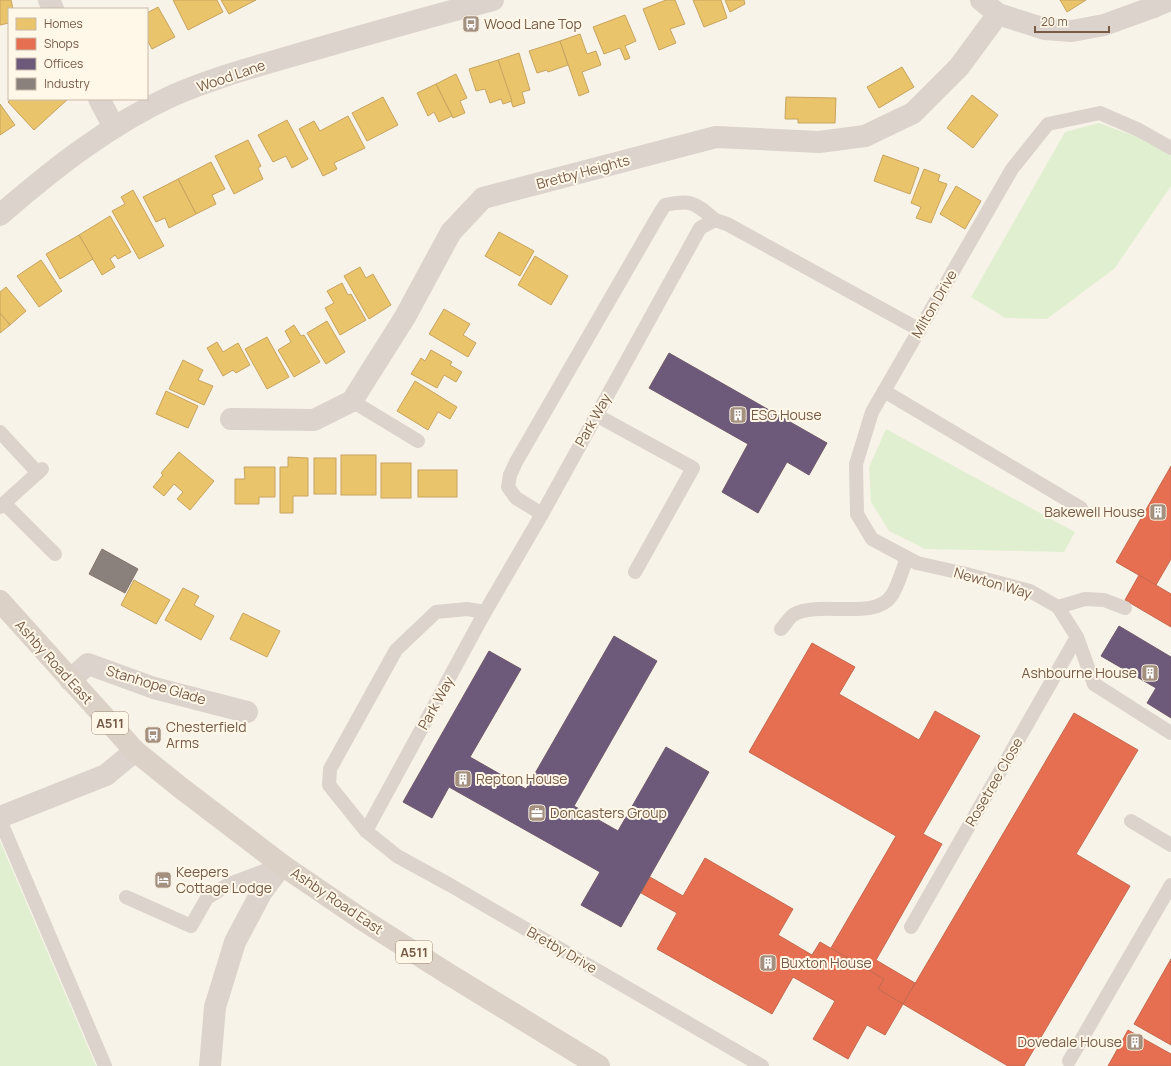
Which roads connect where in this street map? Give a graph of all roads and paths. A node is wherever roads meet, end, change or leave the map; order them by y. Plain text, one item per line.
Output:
1 (493, 0) edge
2 (981, 0) edge
3 (1170, 0) edge
4 (998, 14) junction
5 (100, 100) edge
6 (114, 128) junction
7 (1171, 148) edge
8 (0, 215) edge
9 (715, 220) junction
10 (920, 330) junction
11 (884, 391) junction
12 (352, 401) junction
13 (596, 414) junction
14 (231, 419) dead end
15 (0, 432) edge
16 (418, 442) dead end
17 (2, 505) edge
18 (1081, 508) dead end
19 (542, 514) junction
20 (54, 554) dead end
21 (912, 561) junction
22 (635, 572) dead end
23 (0, 601) edge
24 (1058, 607) junction
25 (1125, 608) dead end
26 (485, 612) junction
27 (781, 629) dead end
28 (1078, 637) junction
29 (70, 680) junction
30 (247, 712) dead end
31 (1171, 732) edge
32 (135, 751) junction
33 (0, 819) edge
34 (1131, 821) dead end
35 (366, 831) junction
36 (1171, 845) edge
37 (282, 865) junction
38 (1171, 885) edge
39 (126, 897) dead end
40 (911, 927) dead end
41 (1069, 1061) dead end
42 (104, 1066) edge
43 (210, 1066) edge
44 (599, 1066) edge
45 (762, 1066) edge

1 - 6 street, Wood Lane
2 - 4 street
3 - 4 street
4 - 12 street, Bretby Heights
5 - 6 street
6 - 8 street, Wood Lane
7 - 10 lane, Milton Drive
9 - 10 lane
9 - 13 lane, Park Way
9 - 19 lane
10 - 11 lane, Milton Drive
11 - 18 lane
11 - 21 lane, Milton Drive
12 - 14 street
12 - 16 lane
13 - 19 lane, Park Way
13 - 22 lane
15 - 17 lane
17 - 20 lane
19 - 26 lane, Park Way
21 - 24 lane, Newton Way
21 - 27 lane
23 - 29 highway, Ashby Road East / A511
24 - 25 lane
24 - 28 lane, Newton Way
26 - 35 lane, Park Way
26 - 35 lane, Bretby Drive
28 - 31 lane, Newton Way
28 - 40 lane, Rosetree Close
29 - 30 street, Stanhope Glade
29 - 32 highway, Ashby Road East / A511
32 - 33 street
32 - 37 highway, Ashby Road East / A511
33 - 42 lane
34 - 36 lane
35 - 45 lane, Bretby Drive
37 - 39 lane
37 - 43 street
37 - 44 highway, Ashby Road East / A511
38 - 41 lane

